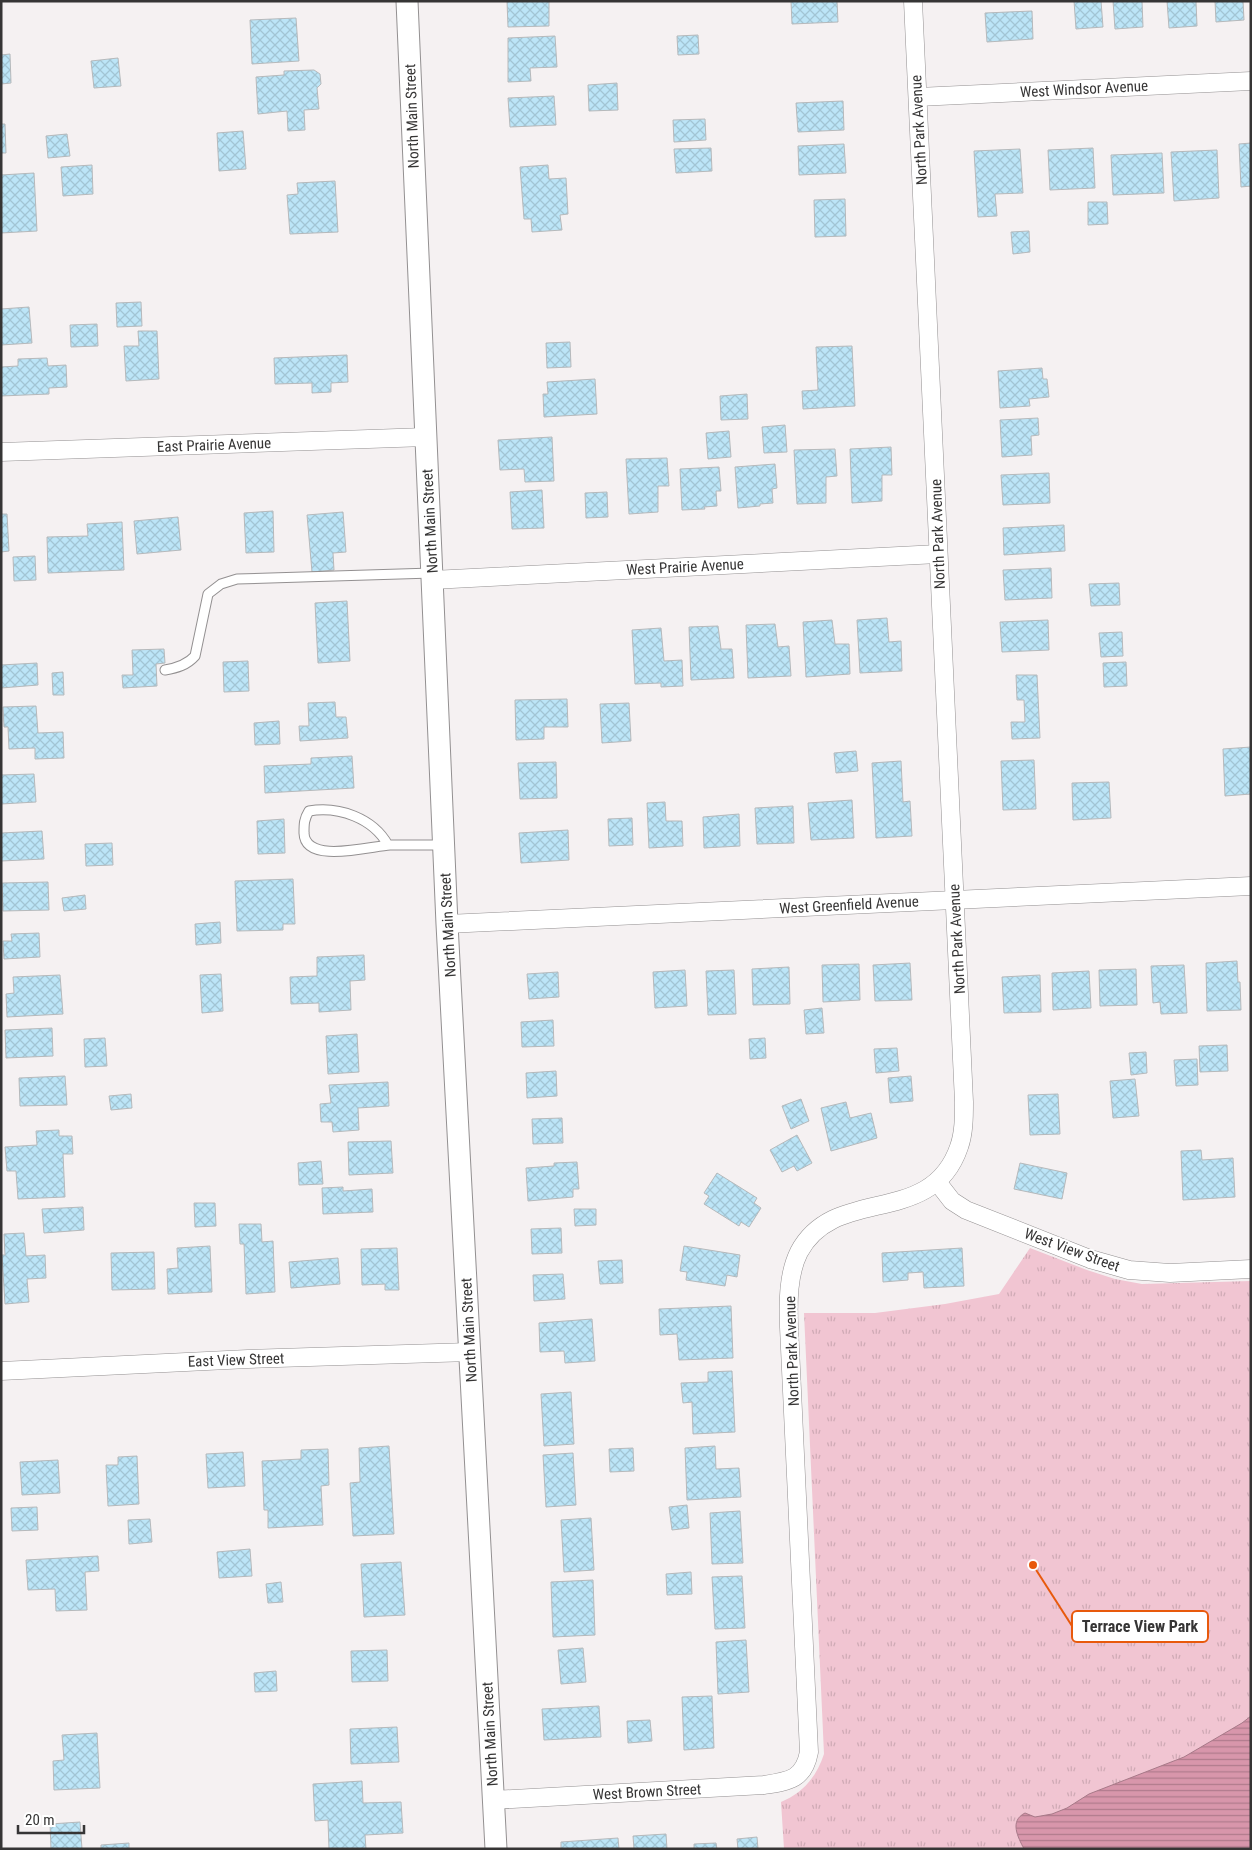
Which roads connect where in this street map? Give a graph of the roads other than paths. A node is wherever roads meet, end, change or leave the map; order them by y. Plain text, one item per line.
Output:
1 (407, 1) edge
2 (913, 1) edge
3 (1251, 81) edge
4 (918, 97) junction
5 (426, 437) junction
6 (1, 452) edge
7 (938, 554) junction
8 (432, 576) junction
9 (165, 670) dead end
10 (388, 845) junction
11 (444, 845) junction
12 (1251, 886) edge
13 (956, 900) junction
14 (447, 924) junction
15 (938, 1182) junction
16 (1251, 1270) edge
17 (470, 1352) junction
18 (1, 1371) edge
19 (798, 1776) joint
20 (494, 1800) junction
21 (496, 1849) edge

1 - 5 street, North Main Street
2 - 4 street, North Park Avenue
3 - 4 street, West Windsor Avenue
4 - 7 street, North Park Avenue
5 - 6 street, East Prairie Avenue
5 - 8 street, North Main Street
7 - 8 street, West Prairie Avenue
7 - 13 street, North Park Avenue
8 - 9 lane
8 - 11 street, North Main Street
10 - 10 lane
10 - 11 lane
11 - 14 street, North Main Street
12 - 13 street, West Greenfield Avenue
13 - 14 street, West Greenfield Avenue
13 - 15 street, North Park Avenue
14 - 17 street, North Main Street
15 - 16 street, West View Street
15 - 19 street, North Park Avenue
17 - 18 street, East View Street
17 - 20 street, North Main Street
19 - 20 street, West Brown Street
20 - 21 street, North Main Street

